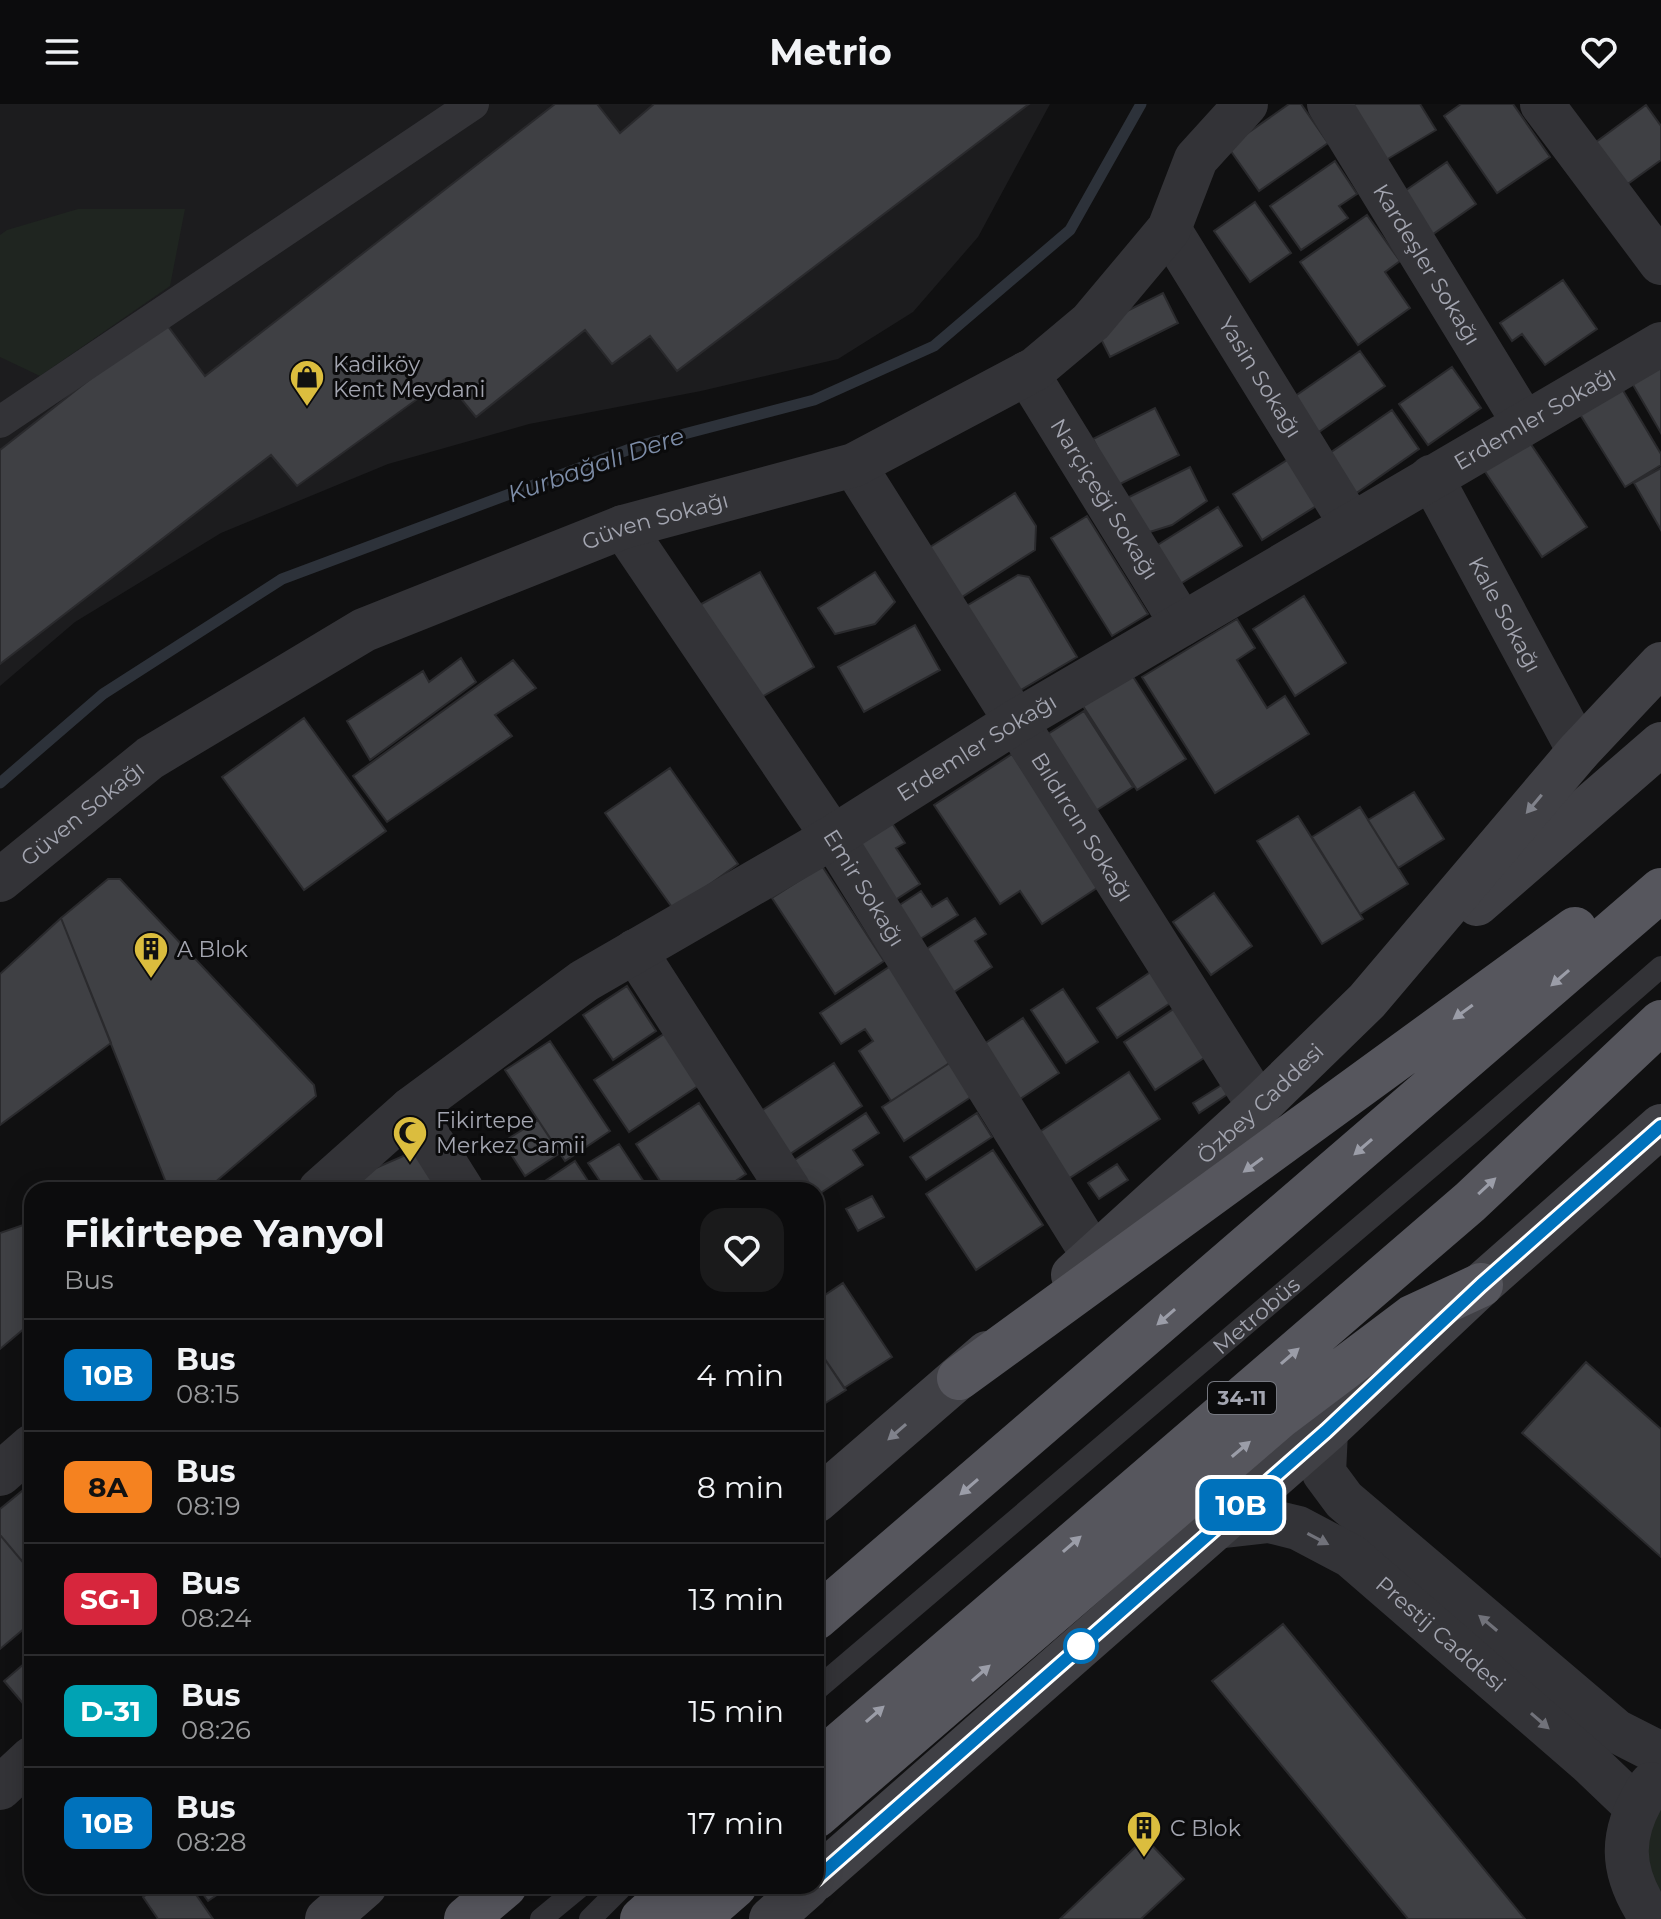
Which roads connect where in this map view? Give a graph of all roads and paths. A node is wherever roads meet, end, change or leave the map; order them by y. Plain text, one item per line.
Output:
1 (473, 104) edge
2 (1246, 104) edge
3 (1329, 104) edge
4 (1542, 104) edge
5 (1169, 229) junction
6 (1661, 263) edge
7 (1661, 344) edge
8 (1027, 373) junction
9 (0, 422) edge
10 (1524, 423) junction
11 (854, 465) junction
12 (1431, 477) junction
13 (1351, 524) junction
14 (623, 527) junction
15 (1182, 624) junction
16 (1661, 664) edge
17 (1015, 722) junction
18 (1661, 744) edge
19 (1579, 751) junction
20 (833, 837) junction
21 (1661, 866) edge
22 (0, 880) edge
23 (1661, 890) edge
24 (635, 951) junction
25 (1661, 967) edge
26 (1367, 1001) junction
27 (1661, 1022) edge
28 (1259, 1106) junction
29 (411, 1109) junction
30 (1661, 1126) edge
31 (329, 1182) edge
32 (457, 1182) edge
33 (784, 1182) edge
34 (1094, 1257) junction
35 (1481, 1285) junction
36 (959, 1378) junction
37 (1326, 1431) junction
38 (24, 1453) edge
39 (0, 1474) edge
40 (824, 1494) edge
41 (1216, 1527) junction
42 (824, 1611) edge
43 (824, 1686) edge
44 (1661, 1754) edge
45 (824, 1758) edge
46 (24, 1766) edge
47 (0, 1788) edge
48 (1648, 1791) edge
49 (824, 1809) edge
50 (824, 1872) edge
51 (356, 1894) edge
52 (496, 1894) edge
53 (571, 1894) edge
54 (615, 1894) edge
55 (670, 1894) edge
56 (726, 1894) edge
57 (799, 1894) edge
58 (1640, 1912) edge
59 (327, 1919) edge
60 (466, 1919) edge
61 (541, 1919) edge
62 (590, 1919) edge
63 (642, 1919) edge
64 (697, 1919) edge
65 (771, 1919) edge

1 - 9 street
2 - 5 street, Güven Sokağı
3 - 10 street, Kardeşler Sokağı
4 - 6 street
5 - 8 street, Güven Sokağı
5 - 13 street, Yasin Sokağı
7 - 10 street, Erdemler Sokağı
8 - 11 street, Güven Sokağı
8 - 15 street, Narçiçeği Sokağı
10 - 12 street, Erdemler Sokağı
11 - 14 street, Güven Sokağı
11 - 17 street, Bıldırcın Sokağı
12 - 13 street, Erdemler Sokağı
12 - 19 street, Kale Sokağı
13 - 15 street, Erdemler Sokağı
14 - 20 street, Emir Sokağı
14 - 22 street, Güven Sokağı
15 - 17 street, Erdemler Sokağı
16 - 19 main road, Özbey Caddesi
17 - 20 street, Erdemler Sokağı
17 - 28 street, Bıldırcın Sokağı
18 - 26 main road
19 -> 26 main road, Özbey Caddesi
20 - 24 street, Erdemler Sokağı
20 - 34 street, Emir Sokağı
21 -> 36 highway
23 -> 42 highway
24 - 29 street, Erdemler Sokağı
24 - 33 street
25 - 43 lane, Metrobüs
26 - 28 main road, Özbey Caddesi
45 -> 27 highway, 34-11
28 - 34 main road, Özbey Caddesi
29 - 31 street, Erdemler Sokağı
29 - 32 street
30 - 35 main road
34 - 36 main road, Özbey Caddesi
35 - 37 main road
49 -> 35 highway
36 -> 40 main road, Özbey Caddesi
37 - 41 main road
44 -> 37 street, Prestij Caddesi
38 - 39 street
41 -> 48 street, Prestij Caddesi
41 - 50 main road
46 - 47 street
48 - 58 street, Prestij Caddesi
51 - 59 main road
52 - 60 highway
53 - 61 lane
54 - 62 lane
55 - 63 highway
56 - 64 highway
57 - 65 main road

